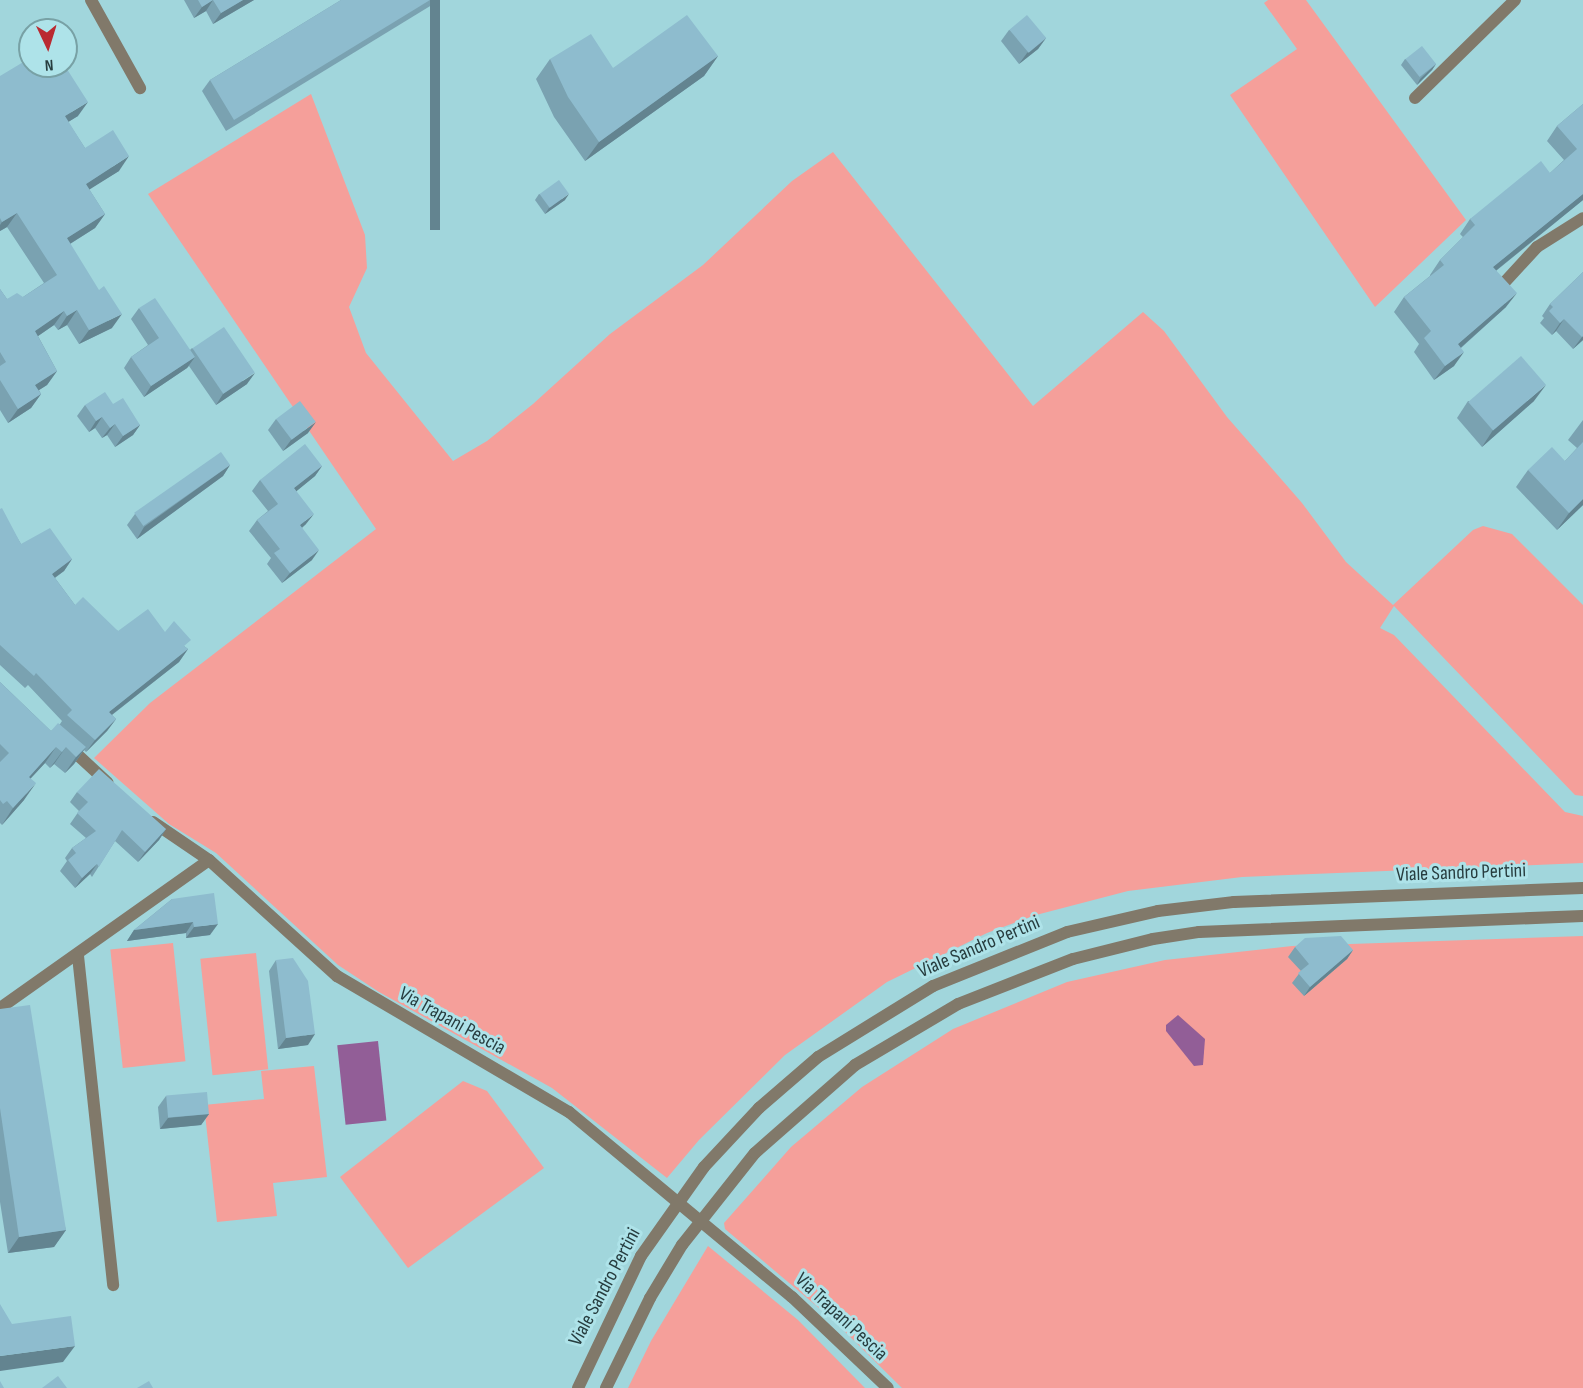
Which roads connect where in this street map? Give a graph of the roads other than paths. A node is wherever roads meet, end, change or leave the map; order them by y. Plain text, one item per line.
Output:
1 (91, 0) edge
2 (1515, 0) edge
3 (140, 88) dead end
4 (1415, 98) dead end
5 (1583, 218) edge
6 (1503, 284) edge
7 (56, 736) edge
8 (115, 789) edge
9 (140, 811) edge
10 (209, 860) junction
11 (1583, 888) edge
12 (1583, 916) edge
13 (78, 956) junction
14 (0, 1008) edge
15 (676, 1202) junction
16 (699, 1220) junction
17 (113, 1285) dead end
18 (578, 1388) edge
19 (606, 1388) edge
20 (888, 1388) edge

1 - 3 street
2 - 4 street
5 - 6 street
7 - 8 street
9 - 10 street, Via Trapani Pescia
10 - 13 street
10 - 15 street, Via Trapani Pescia
11 - 15 street, Viale Sandro Pertini
12 - 16 street
13 - 14 street
13 - 17 street
15 - 16 street, Via Trapani Pescia
15 - 18 street, Viale Sandro Pertini
16 - 19 street
16 - 20 street, Via Trapani Pescia

